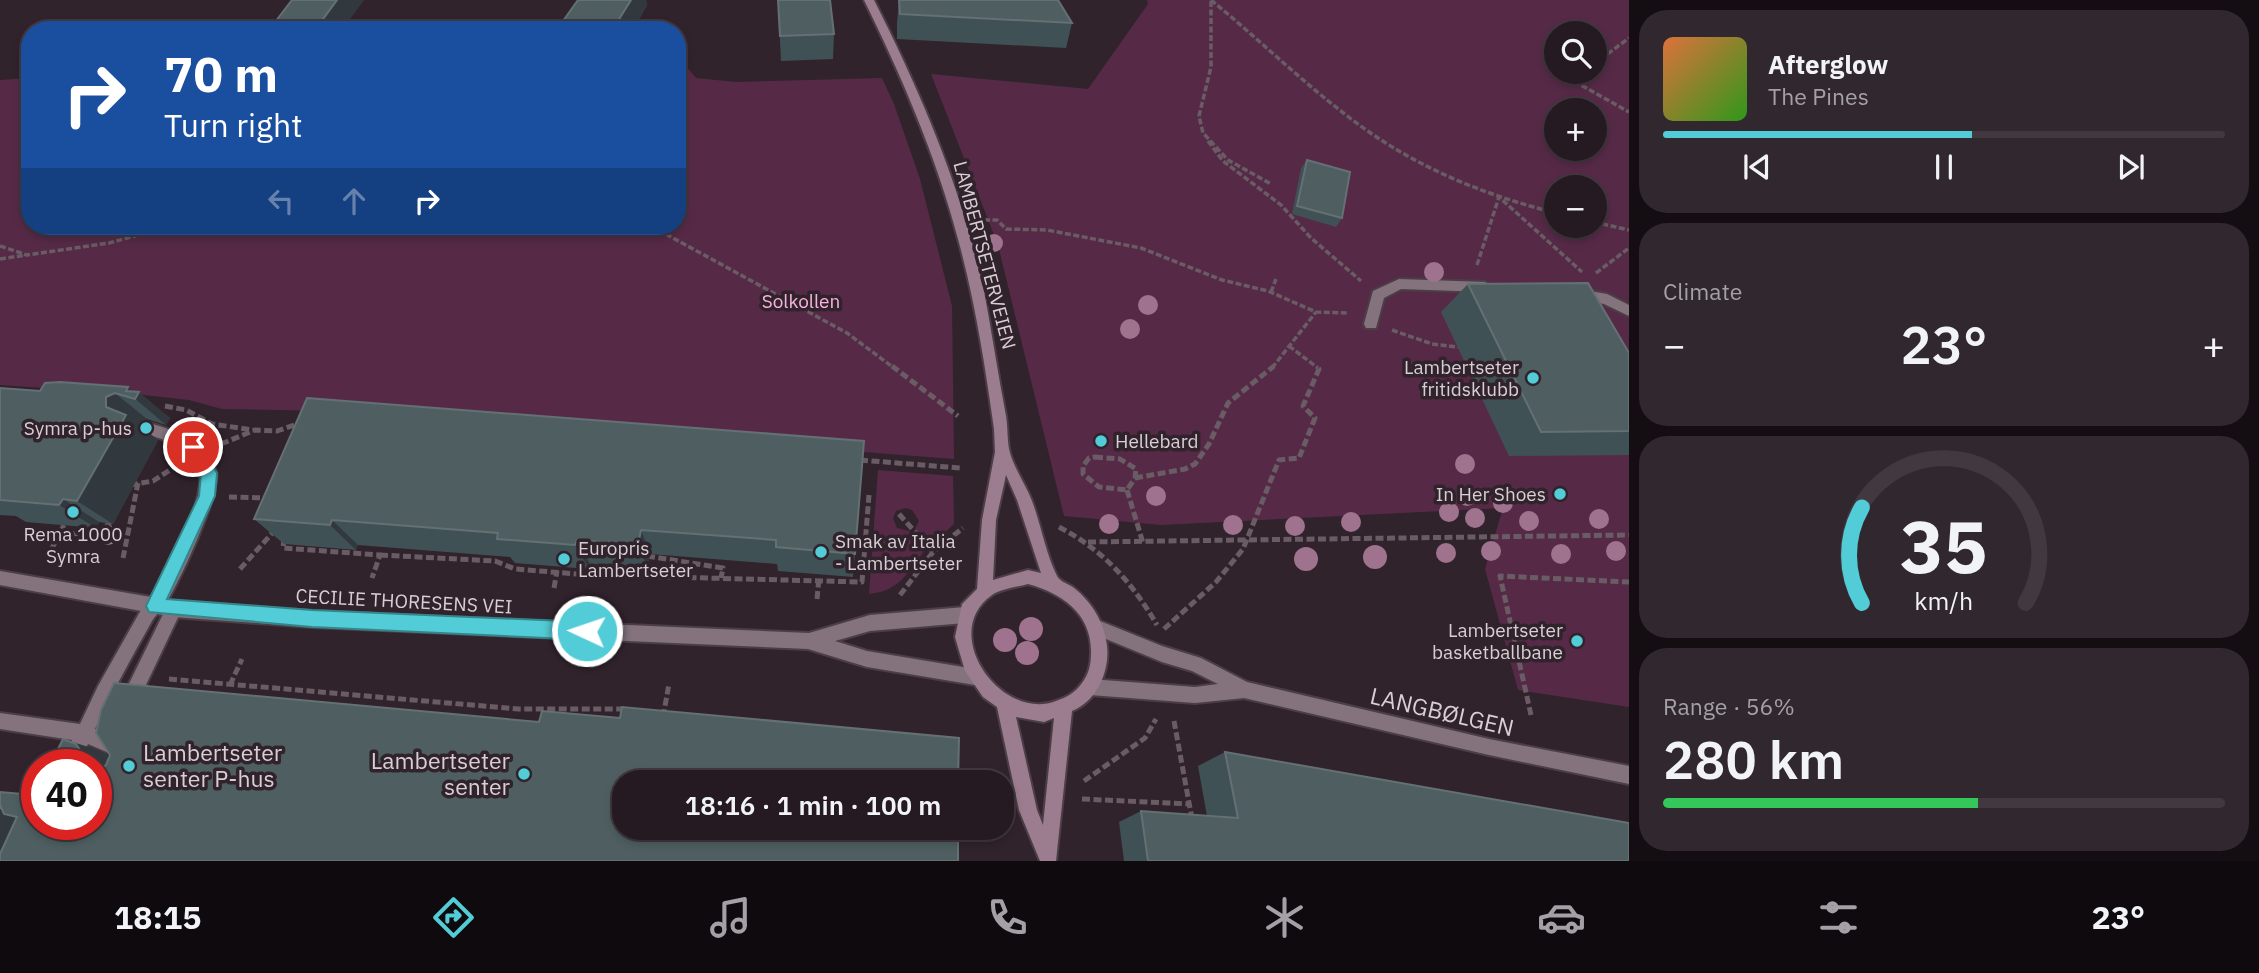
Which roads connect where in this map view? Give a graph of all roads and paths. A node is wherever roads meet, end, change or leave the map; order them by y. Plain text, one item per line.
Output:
1 (869, 0) edge
2 (1211, 0) edge
3 (1629, 38) edge
4 (1607, 54) edge
5 (1579, 84) edge
6 (1629, 112) edge
7 (1208, 141) junction
8 (1271, 184) dead end
9 (1499, 197) junction
10 (1544, 210) edge
11 (979, 220) dead end
12 (1607, 225) edge
13 (1629, 230) edge
14 (138, 235) edge
15 (667, 235) edge
16 (0, 246) edge
17 (1629, 248) edge
18 (27, 255) junction
19 (0, 259) edge
20 (1276, 279) dead end
21 (1470, 287) junction
22 (1495, 288) edge
23 (1271, 292) junction
24 (1562, 292) edge
25 (1378, 295) junction
26 (1629, 311) edge
27 (1316, 312) junction
28 (1371, 324) junction
29 (1289, 346) junction
30 (1458, 347) dead end
31 (164, 405) dead end
32 (958, 416) dead end
33 (304, 422) edge
34 (146, 428) dead end
35 (255, 430) junction
36 (1002, 451) junction
37 (198, 453) junction
38 (852, 459) edge
39 (960, 468) dead end
40 (1135, 478) junction
41 (153, 481) dead end
42 (138, 483) junction
43 (1127, 490) junction
44 (123, 494) dead end
45 (869, 495) dead end
46 (207, 496) junction
47 (278, 499) edge
48 (899, 514) dead end
49 (114, 515) dead end
50 (282, 523) edge
51 (970, 524) dead end
52 (64, 525) edge
53 (1055, 526) dead end
54 (289, 527) edge
55 (61, 531) junction
56 (1629, 535) edge
57 (1247, 540) junction
58 (1088, 542) junction
59 (1143, 543) junction
60 (648, 548) edge
61 (51, 550) dead end
62 (933, 552) junction
63 (380, 555) junction
64 (123, 558) dead end
65 (240, 569) dead end
66 (558, 569) junction
67 (819, 577) junction
68 (0, 578) edge
69 (372, 578) dead end
70 (721, 579) junction
71 (1629, 582) edge
72 (1052, 583) junction
73 (554, 589) dead end
74 (985, 589) junction
75 (817, 599) dead end
76 (894, 599) dead end
77 (154, 606) junction
78 (174, 609) junction
79 (965, 615) junction
80 (1095, 627) junction
81 (1161, 631) junction
82 (808, 641) junction
83 (1164, 642) dead end
84 (242, 659) dead end
85 (141, 676) junction
86 (975, 677) junction
87 (669, 684) dead end
88 (230, 685) junction
89 (1090, 687) junction
90 (1245, 690) junction
91 (1005, 704) junction
92 (1064, 708) junction
93 (610, 709) junction
94 (637, 710) edge
95 (650, 710) edge
96 (664, 711) junction
97 (1531, 715) dead end
98 (1157, 717) dead end
99 (608, 718) edge
100 (0, 721) edge
101 (663, 721) edge
102 (1174, 721) dead end
103 (84, 733) junction
104 (117, 733) junction
105 (76, 749) edge
106 (129, 766) edge
107 (1629, 775) edge
108 (1074, 787) dead end
109 (1074, 799) dead end
110 (1190, 804) junction
111 (1194, 827) edge
112 (1048, 860) edge

1 - 36 main road, LAMBERTSETERVEIEN
2 - 7 path
2 - 9 path
3 - 4 path
5 - 6 path
7 - 8 path
7 - 25 path
9 - 10 path
9 - 17 path
9 - 21 path
11 - 23 path
12 - 13 path
14 - 18 path
15 - 32 path
16 - 18 path
18 - 19 path
20 - 23 path
21 - 22 street
21 - 25 street
23 - 27 path
24 - 26 street
25 - 28 street
27 - 28 path
27 - 29 path
28 - 30 path
29 - 40 path
29 - 57 path
31 - 35 path
33 - 35 path
34 - 37 street
35 - 37 path
36 - 72 main road, LAMBERTSETERVEIEN
36 - 74 main road, LAMBERTSETERVEIEN
37 - 46 street
38 - 39 path
40 - 43 path
40 - 43 path
41 - 42 path
42 - 44 path
42 - 64 path
43 - 59 path
45 - 67 path
46 - 47 path
46 - 77 street
48 - 62 path
49 - 55 path
50 - 65 path
51 - 62 path
52 - 55 path
53 - 58 path
54 - 63 path
55 - 61 path
56 - 57 path
57 - 59 path
57 - 81 path
58 - 59 path
58 - 81 path
60 - 70 path
62 - 76 path
63 - 66 path
63 - 69 path
66 - 70 path
66 - 73 path
67 - 70 path
67 - 75 path
68 - 77 street, CECILIE THORESENS VEI
71 - 97 path
72 - 74 main road
72 - 80 main road
74 - 79 main road
77 - 78 street, CECILIE THORESENS VEI
77 - 103 street
78 - 82 street, CECILIE THORESENS VEI
78 - 85 street
79 - 82 street, CECILIE THORESENS VEI
79 - 86 main road
80 - 89 main road
80 - 90 street, LANGBØLGEN
81 - 83 path
82 - 86 street, CECILIE THORESENS VEI
84 - 88 path
85 - 88 path
85 - 104 street
86 - 91 main road
87 - 96 path
88 - 93 path
89 - 90 street, LANGBØLGEN
89 - 92 main road
90 - 107 street, LANGBØLGEN
91 - 92 main road
91 - 112 main road
92 - 112 main road
93 - 94 path
93 - 99 path
95 - 96 path
96 - 101 path
98 - 108 path
100 - 103 street
102 - 110 path
103 - 104 street
103 - 105 street
104 - 106 street
109 - 110 path
110 - 111 path

